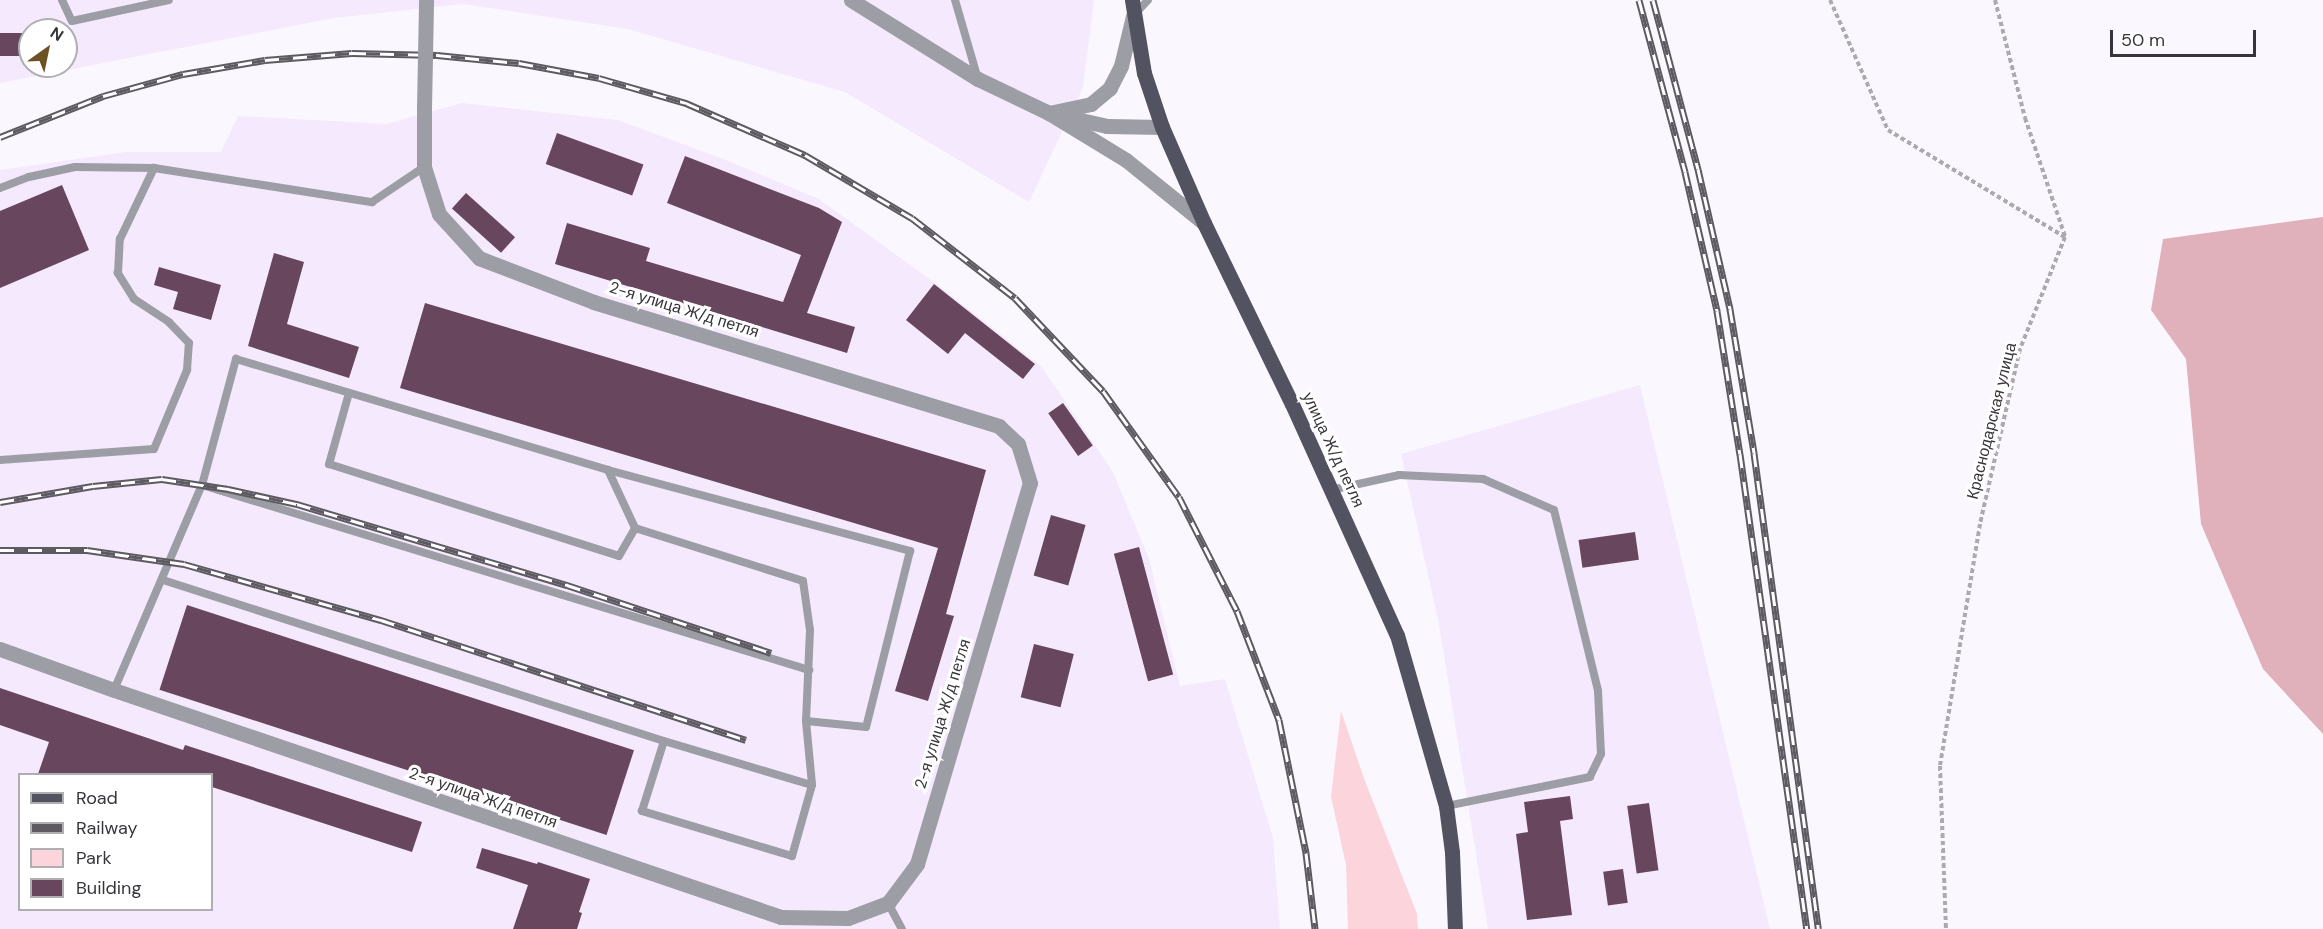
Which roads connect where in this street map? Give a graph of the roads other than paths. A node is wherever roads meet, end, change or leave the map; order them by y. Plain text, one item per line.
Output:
1 (62, 0) edge
2 (168, 0) edge
3 (426, 0) edge
4 (851, 0) edge
5 (955, 0) edge
6 (1132, 0) edge
7 (1149, 0) edge
8 (128, 4) edge
9 (1133, 16) junction
10 (978, 79) junction
11 (1049, 113) junction
12 (1162, 127) junction
13 (424, 167) junction
14 (154, 168) junction
15 (0, 188) edge
16 (1204, 223) junction
17 (349, 393) junction
18 (0, 460) edge
19 (608, 470) junction
20 (202, 485) junction
21 (1331, 490) junction
22 (635, 528) junction
23 (163, 580) junction
24 (0, 648) edge
25 (809, 670) junction
26 (114, 690) junction
27 (806, 721) junction
28 (664, 741) junction
29 (812, 785) junction
30 (1446, 806) junction
31 (888, 903) junction
32 (902, 929) edge
33 (1455, 929) edge

1 - 8 lane
2 - 8 lane
3 - 13 street, 2-я улица Ж/д петля, bridge
4 - 10 street
5 - 10 lane
6 - 9 main road, улица Ж/д петля
7 - 9 lane
9 - 11 street
9 - 12 main road, улица Ж/д петля
10 - 11 street
11 - 12 street
11 - 16 street
12 - 16 main road, улица Ж/д петля
13 - 14 lane
13 - 31 street, 2-я улица Ж/д петля
14 - 15 lane
14 - 18 lane
16 - 21 main road, улица Ж/д петля
17 - 19 lane
17 - 20 lane
17 - 22 lane
19 - 22 lane
19 - 27 lane
20 - 23 lane
20 - 25 lane
21 - 30 main road, улица Ж/д петля
21 - 30 lane
22 - 25 lane
23 - 26 lane
23 - 28 lane
24 - 26 street, 2-я улица Ж/д петля
25 - 27 lane
26 - 31 street, 2-я улица Ж/д петля
27 - 29 lane
28 - 29 lane
28 - 29 lane
30 - 33 main road, улица Ж/д петля
31 - 32 lane

